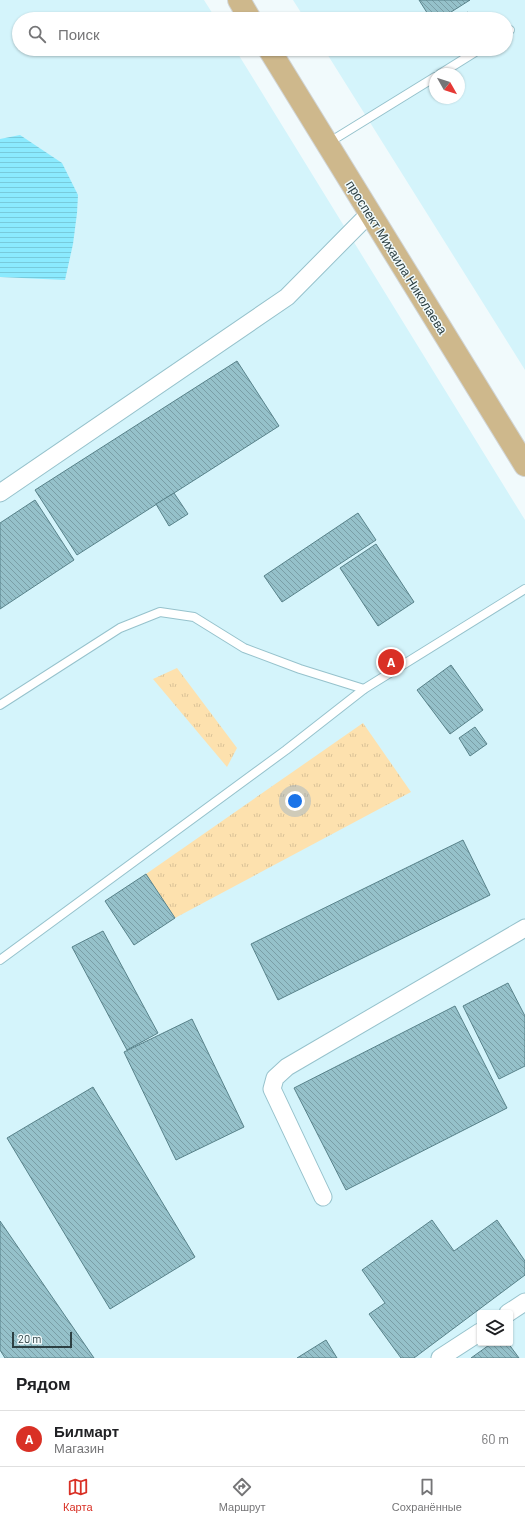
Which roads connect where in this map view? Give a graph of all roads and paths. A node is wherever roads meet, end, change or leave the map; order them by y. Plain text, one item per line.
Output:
1 (239, 0) edge
2 (246, 12) edge
3 (273, 56) edge
4 (469, 56) edge
5 (450, 68) edge
6 (429, 81) edge
7 (327, 143) junction
8 (370, 213) junction
9 (525, 465) edge
10 (0, 494) edge
11 (525, 589) edge
12 (364, 689) junction
13 (0, 705) edge
14 (525, 928) edge
15 (0, 960) edge
16 (323, 1197) dead end
17 (525, 1302) edge
18 (513, 1310) edge
19 (477, 1334) edge
20 (440, 1358) edge

1 - 2 main road
3 - 7 main road, проспект Михаила Николаева
4 - 5 lane
6 - 7 lane
7 - 8 main road, проспект Михаила Николаева
8 - 9 main road, проспект Михаила Николаева
8 - 10 street
11 - 12 lane
12 - 13 lane
12 - 15 lane
14 - 16 street
17 - 18 street
19 - 20 street

